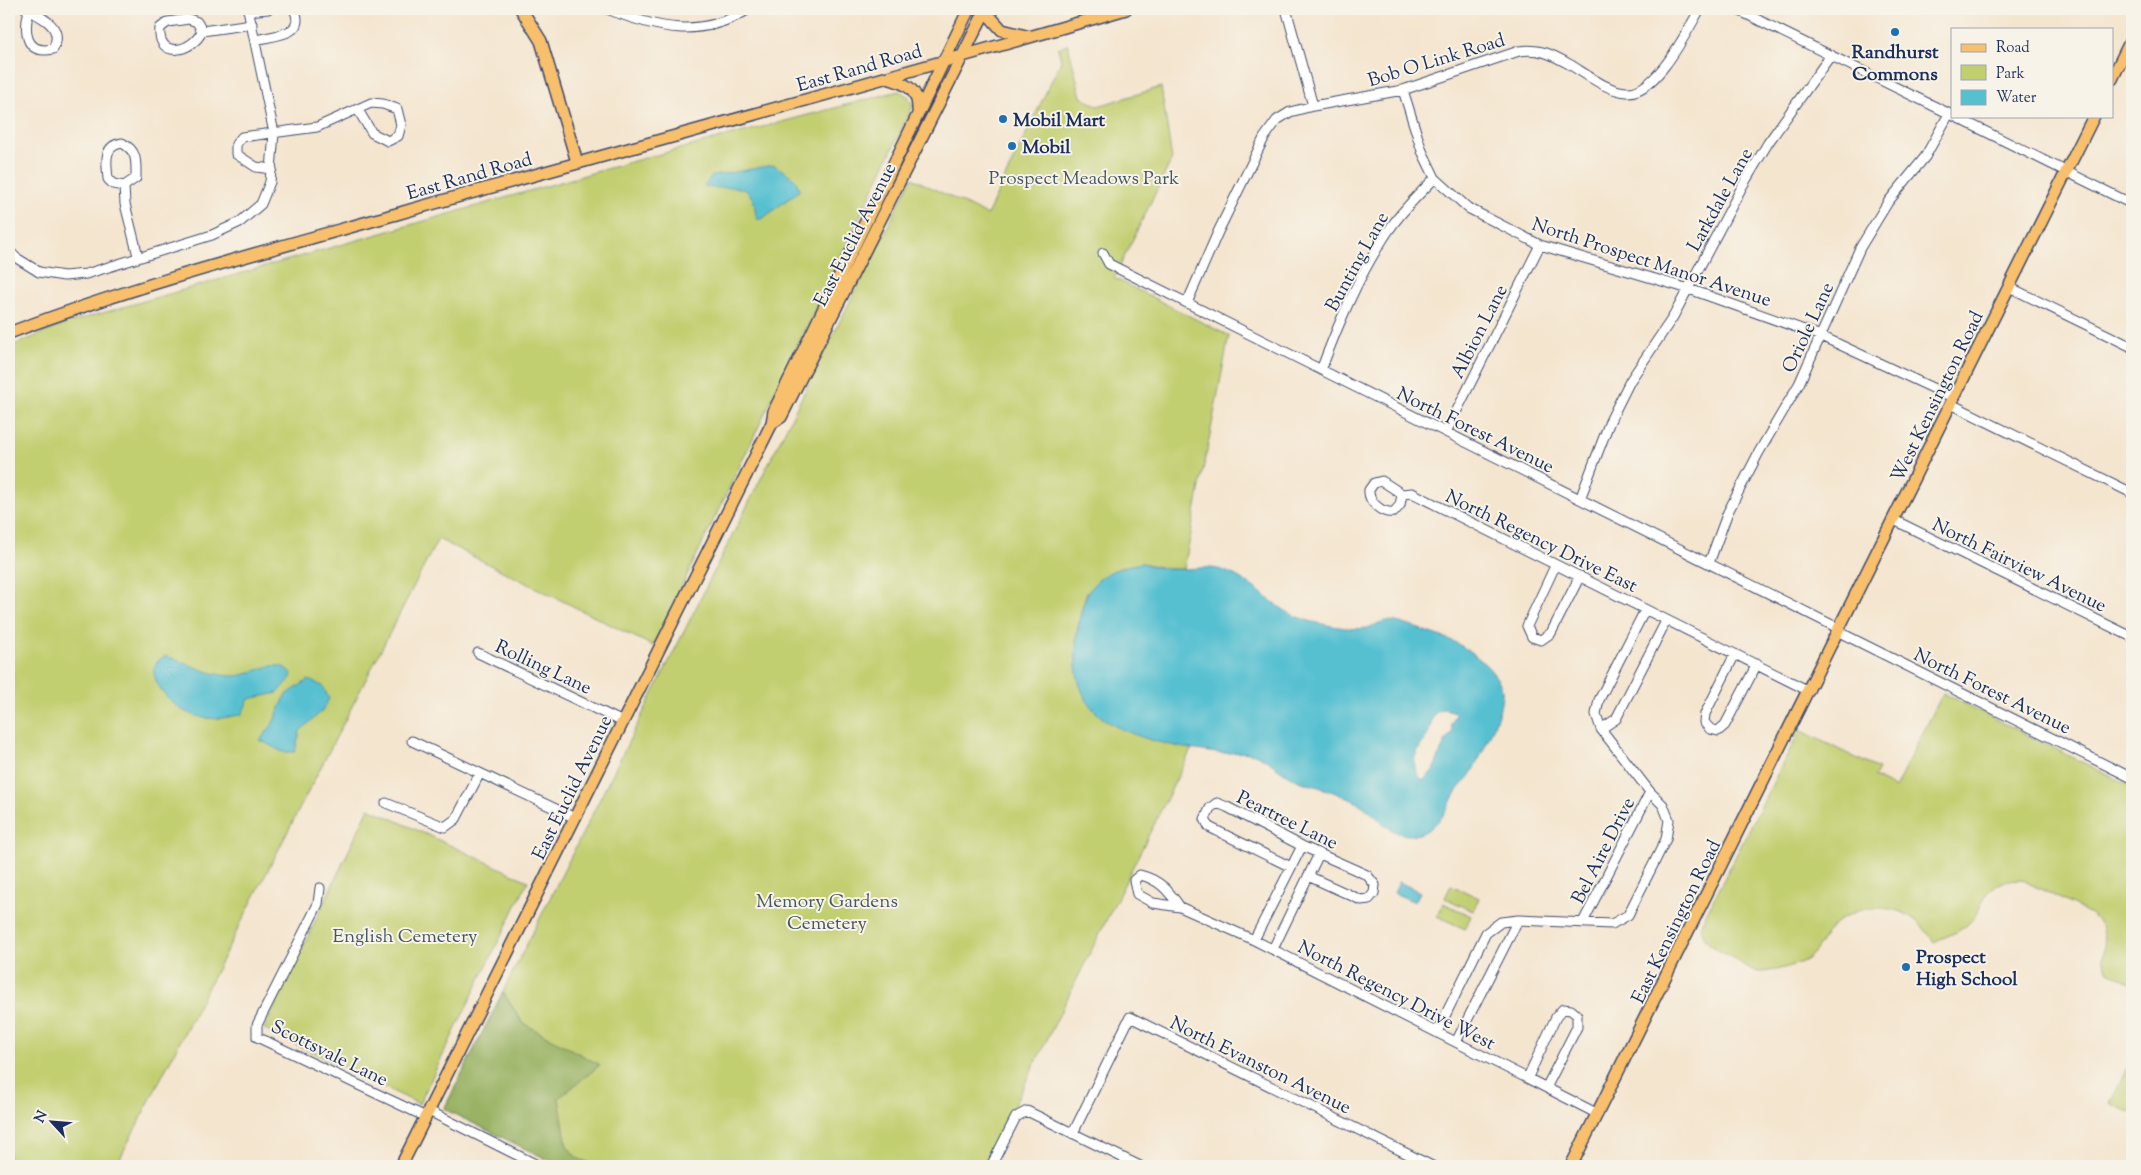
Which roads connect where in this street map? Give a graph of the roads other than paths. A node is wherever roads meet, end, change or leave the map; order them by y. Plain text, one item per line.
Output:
1 (268, 9) edge
2 (294, 9) edge
3 (607, 9) edge
4 (749, 9) edge
5 (969, 9) edge
6 (1126, 9) edge
7 (1286, 9) edge
8 (1700, 9) edge
9 (1736, 9) edge
10 (27, 10) edge
11 (248, 10) edge
12 (525, 10) edge
13 (986, 10) edge
14 (252, 24) junction
15 (202, 31) junction
16 (1030, 37) junction
17 (2132, 38) edge
18 (255, 40) junction
19 (1831, 55) junction
20 (2129, 55) edge
21 (962, 57) junction
22 (942, 62) junction
23 (2114, 76) edge
24 (887, 78) junction
25 (1403, 90) junction
26 (1313, 106) junction
27 (358, 110) junction
28 (918, 113) junction
29 (1951, 115) edge
30 (1951, 117) edge
31 (1958, 118) edge
32 (2093, 118) edge
33 (274, 133) junction
34 (577, 162) junction
35 (272, 169) junction
36 (2066, 171) junction
37 (1435, 178) junction
38 (124, 186) junction
39 (2132, 204) edge
40 (1540, 245) junction
41 (9, 250) edge
42 (1104, 252) dead end
43 (138, 256) junction
44 (2009, 287) junction
45 (1689, 289) junction
46 (1187, 303) junction
47 (9, 334) edge
48 (1821, 336) junction
49 (2132, 347) edge
50 (1321, 370) junction
51 (1953, 401) junction
52 (772, 423) junction
53 (1446, 432) junction
54 (2132, 493) edge
55 (1402, 494) dead end
56 (1580, 498) junction
57 (1894, 520) junction
58 (1710, 563) junction
59 (1556, 566) junction
60 (1580, 576) junction
61 (1645, 610) junction
62 (1666, 621) junction
63 (1839, 630) junction
64 (2132, 637) edge
65 (478, 653) dead end
66 (1736, 654) junction
67 (1757, 664) junction
68 (1809, 691) junction
69 (623, 722) junction
70 (1601, 729) junction
71 (412, 741) dead end
72 (480, 773) junction
73 (2132, 778) edge
74 (1650, 792) junction
75 (386, 803) dead end
76 (575, 818) junction
77 (1302, 846) junction
78 (1319, 854) junction
79 (1291, 868) junction
80 (1308, 876) junction
81 (320, 888) dead end
82 (1180, 906) junction
83 (1518, 920) junction
84 (1583, 922) junction
85 (1254, 940) junction
86 (1273, 949) junction
87 (1437, 1032) junction
88 (1456, 1042) junction
89 (1528, 1077) junction
90 (1547, 1086) junction
91 (427, 1114) junction
92 (1598, 1114) junction
93 (1073, 1133) junction
94 (401, 1166) edge
95 (539, 1166) edge
96 (991, 1166) edge
97 (1140, 1166) edge
98 (1432, 1166) edge
99 (1571, 1166) edge

1 - 11 street
2 - 18 street
3 - 4 street
5 - 22 main road, East Euclid Avenue
6 - 16 main road, East Rand Road
7 - 26 street
8 - 25 street, Bob O Link Road
9 - 19 street
10 - 10 street
11 - 14 street
12 - 34 main road
13 - 16 main road
13 - 21 main road, East Euclid Avenue
14 - 15 street
14 - 18 street
15 - 15 street
16 - 21 main road, East Rand Road
17 - 20 main road
18 - 33 street
19 - 29 street
19 - 45 street, Larkdale Lane
20 - 23 main road
21 - 22 main road, East Rand Road
21 - 52 main road, East Euclid Avenue
22 - 24 main road, East Rand Road
22 - 28 main road, East Euclid Avenue
24 - 28 main road
24 - 34 main road, East Rand Road
25 - 26 street, Bob O Link Road
25 - 37 street, North Prospect Manor Avenue
26 - 46 street, Bob O Link Road
27 - 27 street
27 - 33 street
28 - 52 main road, East Euclid Avenue
30 - 48 street, Oriole Lane
31 - 36 street
32 - 36 main road, West Kensington Road
33 - 35 street
33 - 35 street
34 - 47 main road, East Rand Road
35 - 43 street
36 - 39 street
36 - 44 main road, West Kensington Road
37 - 40 street, North Prospect Manor Avenue
37 - 50 street, Bunting Lane
38 - 38 street
38 - 43 street
40 - 45 street, North Prospect Manor Avenue
40 - 53 street, Albion Lane
41 - 43 street
42 - 46 street, North Forest Avenue
44 - 49 street
44 - 51 main road, West Kensington Road
45 - 48 street, North Prospect Manor Avenue
45 - 56 street, Larkdale Lane
46 - 50 street, North Forest Avenue
48 - 51 street, North Prospect Manor Avenue
48 - 58 street, Oriole Lane
50 - 53 street, North Forest Avenue
51 - 54 street, North Prospect Manor Avenue
51 - 57 main road, West Kensington Road
52 - 69 main road, East Euclid Avenue
53 - 56 street, North Forest Avenue
55 - 59 street, North Regency Drive East
56 - 58 street, North Forest Avenue
57 - 63 main road, West Kensington Road
57 - 64 street, North Fairview Avenue
58 - 63 street, North Forest Avenue
59 - 60 street, North Regency Drive East
59 - 60 street
60 - 61 street, North Regency Drive East
61 - 62 street, North Regency Drive East
61 - 70 street
62 - 66 street, North Regency Drive East
62 - 70 street
63 - 68 main road, West Kensington Road
63 - 73 street, North Forest Avenue
65 - 69 street, Rolling Lane
66 - 67 street, North Regency Drive East
66 - 67 street
67 - 68 street, North Regency Drive East
68 - 92 main road, East Kensington Road
69 - 76 main road, East Euclid Avenue
70 - 74 street, Bel Aire Drive
71 - 72 street
72 - 75 street
72 - 76 street
74 - 84 street, Bel Aire Drive
74 - 84 street, Bel Aire Drive
76 - 91 main road, East Euclid Avenue
77 - 78 street, Peartree Lane
77 - 79 street
77 - 79 street, Peartree Lane
78 - 80 street
78 - 80 street, Peartree Lane
79 - 85 street
80 - 86 street
81 - 91 street, Scottsvale Lane
82 - 82 street, North Regency Drive West
82 - 85 street, North Regency Drive West
83 - 84 street, Bel Aire Drive
83 - 87 street, Bel Aire Drive
83 - 88 street
85 - 86 street, North Regency Drive West
86 - 87 street, North Regency Drive West
87 - 88 street, North Regency Drive West
88 - 89 street, North Regency Drive West
89 - 90 street, North Regency Drive West
89 - 90 street
90 - 92 street, North Regency Drive West
91 - 94 main road, East Euclid Avenue
91 - 95 street
92 - 99 main road, East Kensington Road
93 - 96 street
93 - 97 street
93 - 98 street, North Evanston Avenue

